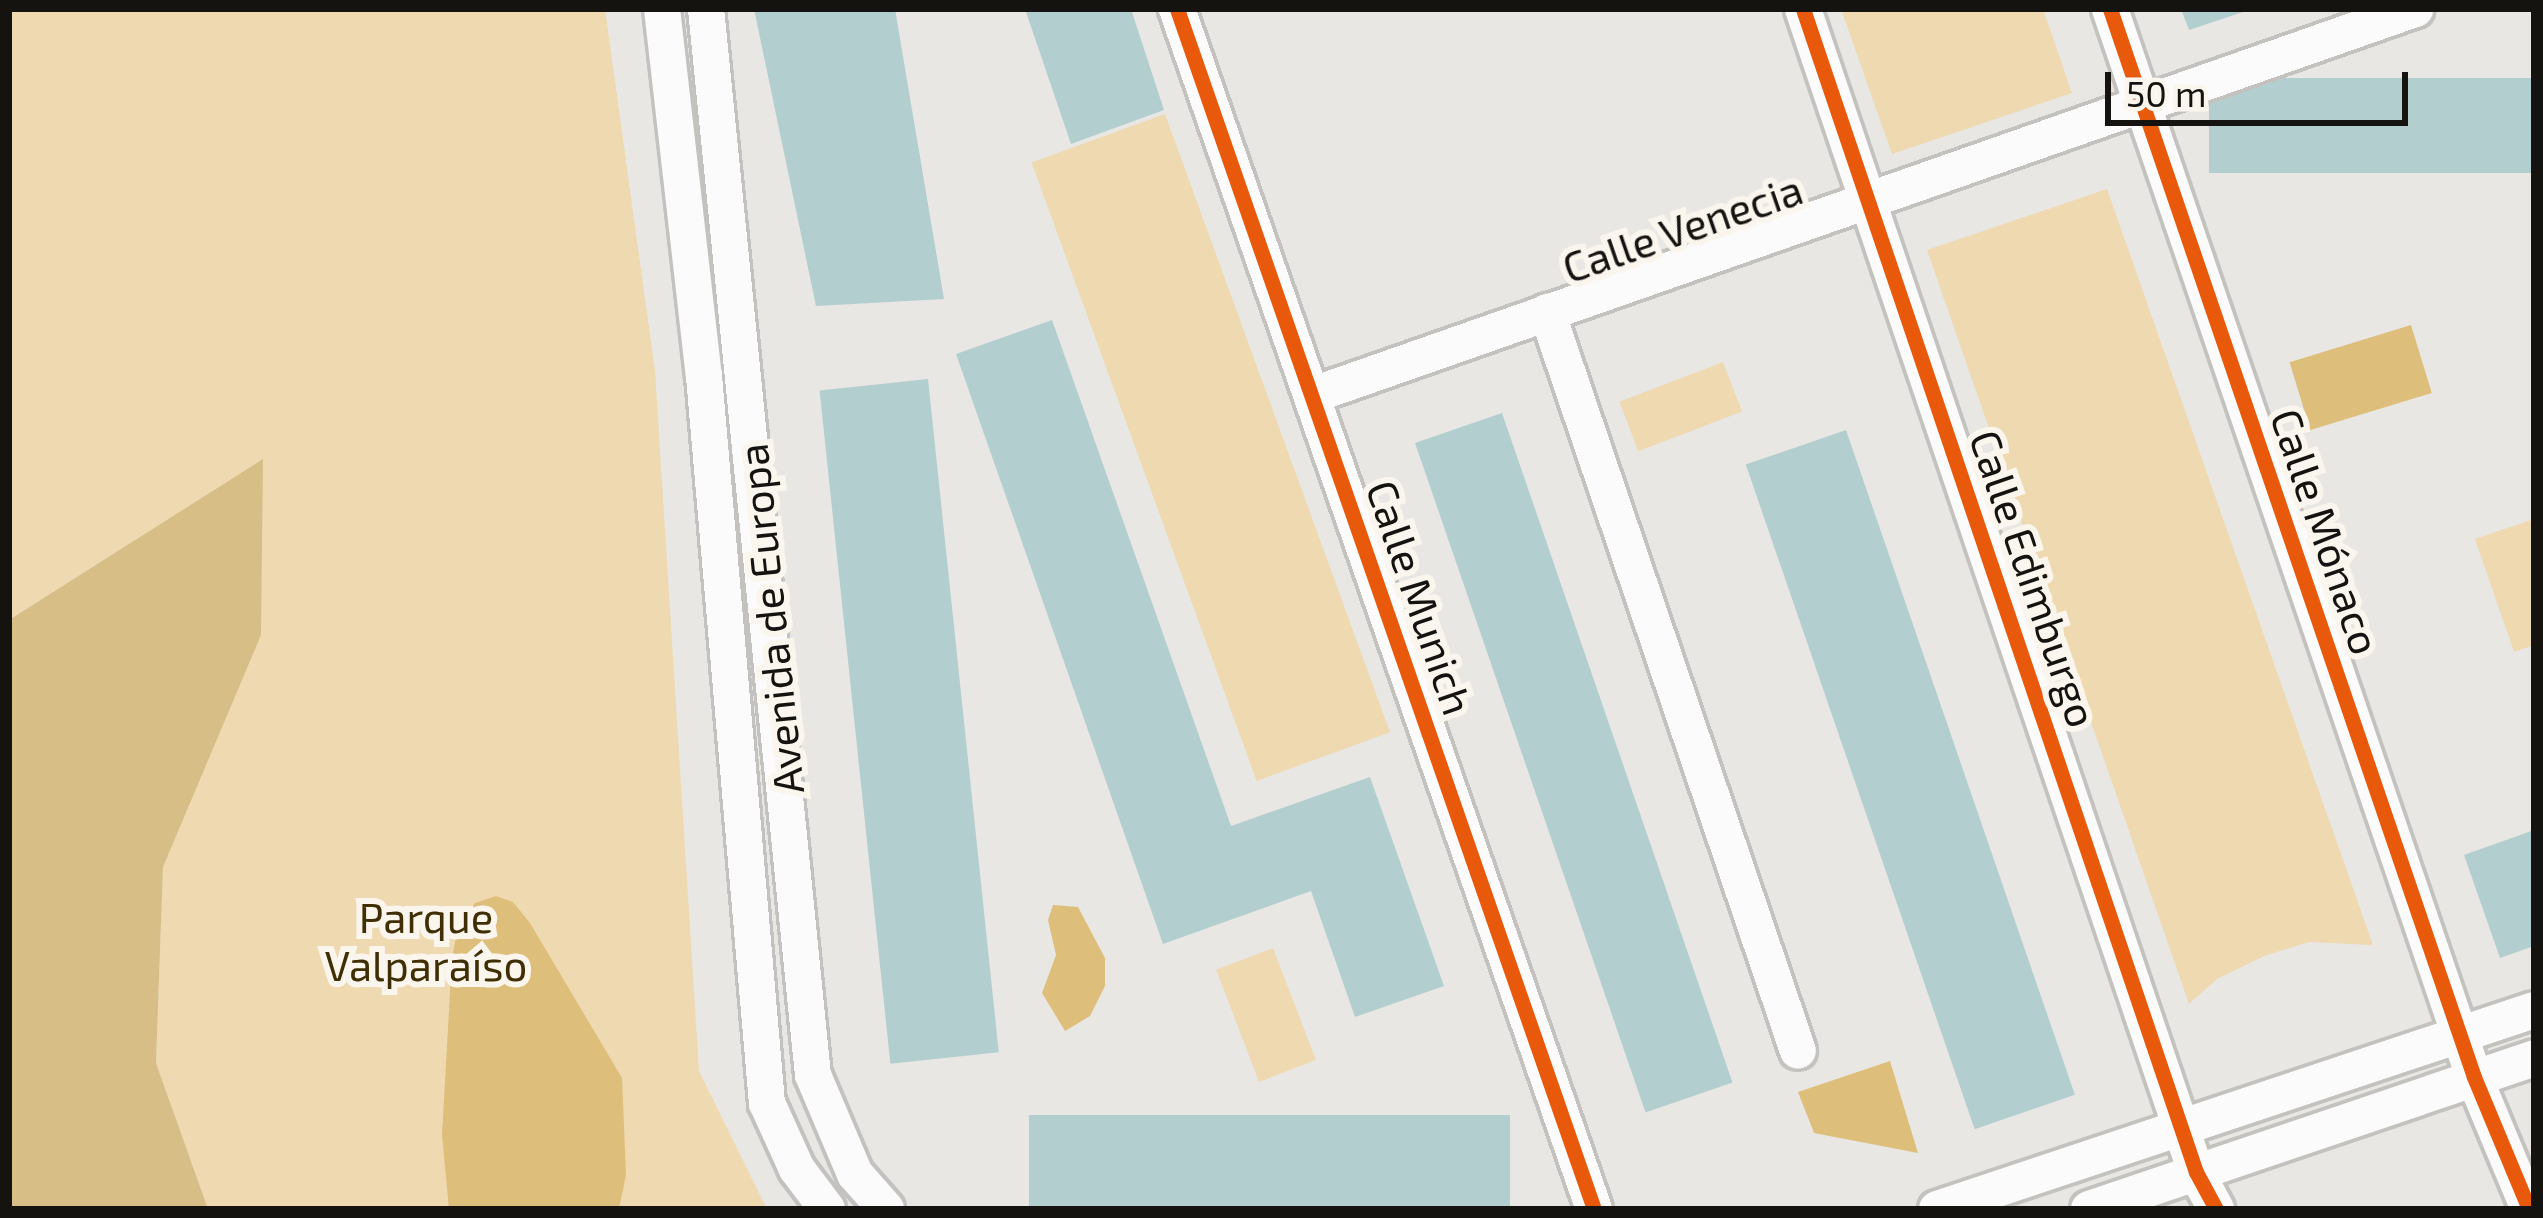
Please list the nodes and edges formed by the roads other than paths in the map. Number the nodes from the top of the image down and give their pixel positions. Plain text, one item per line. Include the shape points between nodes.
1 (662, 9) edge
2 (706, 9) edge
3 (1177, 9) edge
4 (1803, 9) edge
5 (2110, 9) edge
6 (2415, 9) edge
7 (2144, 104) junction
8 (1870, 200) junction
9 (1547, 312) junction
10 (1313, 394) junction
11 (2534, 1010) edge
12 (2460, 1034) junction
13 (1798, 1051) dead end
14 (2534, 1058) edge
15 (2474, 1077) junction
16 (2180, 1123) junction
17 (2196, 1172) junction
18 (827, 1209) edge
19 (886, 1209) edge
20 (1594, 1209) edge
21 (1937, 1209) edge
22 (2089, 1209) edge
23 (2216, 1209) edge
24 (2529, 1209) edge

1 - 18 street, Avenida de Europa via 704,376 766,1103 796,1168
2 - 19 street, Avenida de Europa via 814,1075 855,1174
3 - 10 street, Calle Munich
4 - 8 street, Calle Edimburgo
5 - 7 street, Calle Mónaco
6 - 7 street, Calle Venecia
7 - 8 street, Calle Venecia
7 - 12 street, Calle Mónaco
8 - 9 street, Calle Venecia
8 - 16 street, Calle Edimburgo
9 - 10 street, Calle Venecia
9 - 13 street
10 - 20 street, Calle Munich
11 - 12 street
12 - 15 street, Calle Mónaco
12 - 16 street
14 - 15 street
15 - 17 street
15 - 24 street, Calle Mónaco
16 - 17 street, Calle Edimburgo
16 - 21 street
17 - 22 street
17 - 23 street, Calle Edimburgo

